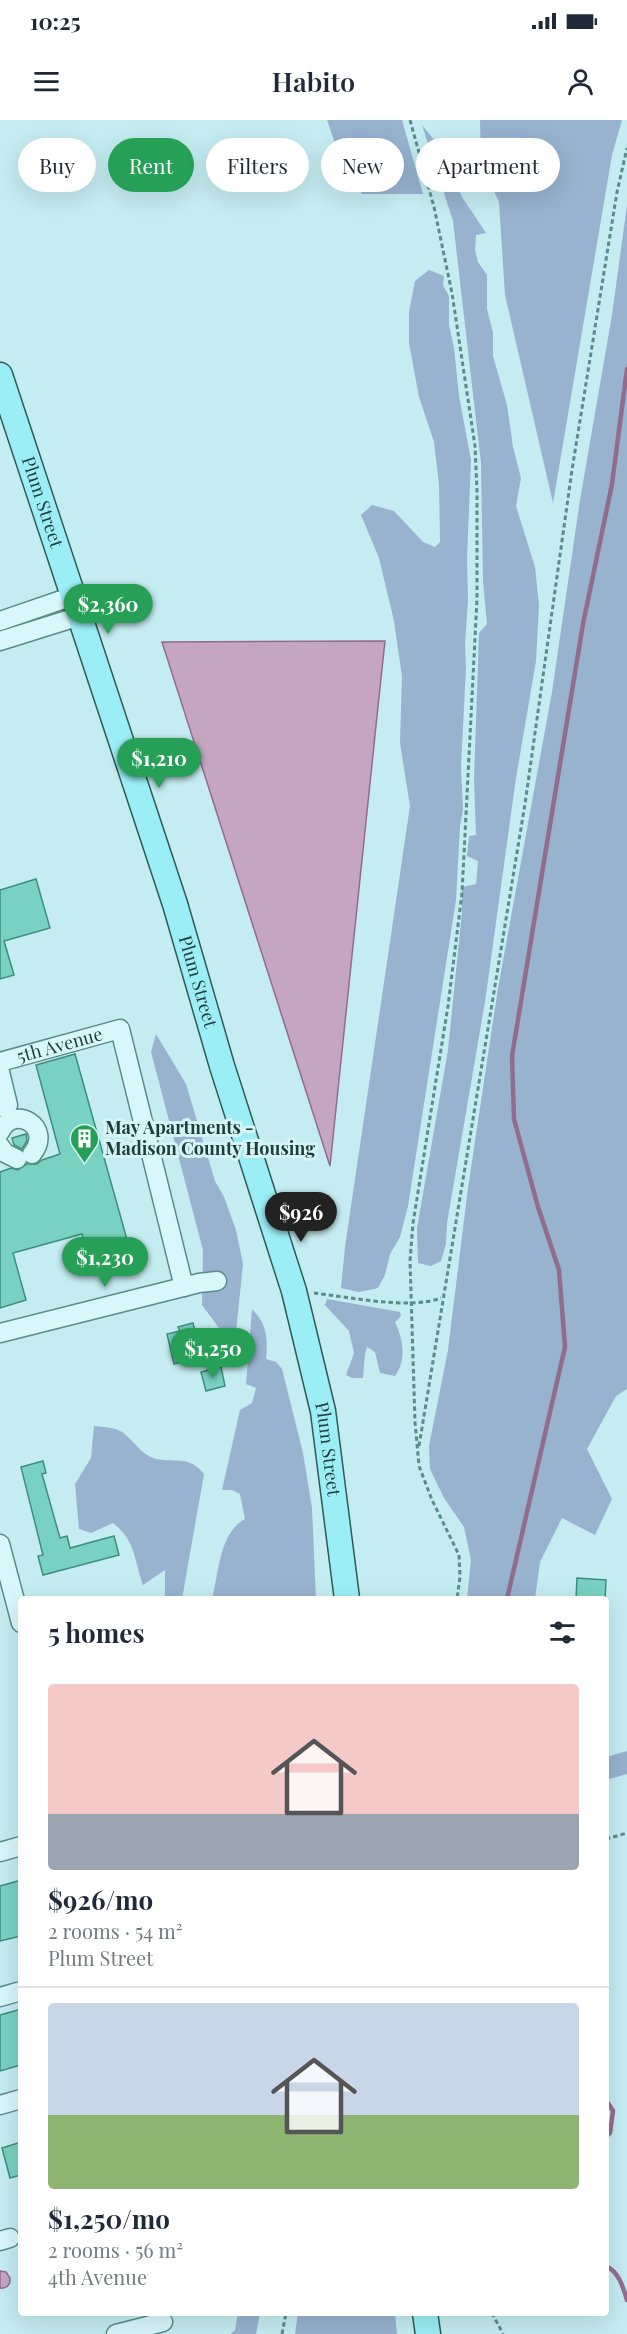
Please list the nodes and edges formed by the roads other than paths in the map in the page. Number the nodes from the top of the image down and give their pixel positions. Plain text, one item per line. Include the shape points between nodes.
1 (0, 375) edge
2 (76, 606) junction
3 (0, 621) edge
4 (0, 641) edge
5 (0, 1062) edge
6 (0, 1072) edge
7 (5, 1116) edge
8 (0, 1146) edge
9 (217, 1281) dead end
10 (184, 1287) junction
11 (0, 1333) edge
12 (0, 1544) edge
13 (6, 1588) edge
14 (347, 1596) edge
15 (18, 1616) edge
16 (18, 1847) edge
17 (0, 1852) edge
18 (18, 1992) edge
19 (0, 1997) edge
20 (18, 2100) edge
21 (0, 2105) edge
22 (425, 2316) edge
23 (163, 2322) dead end
24 (116, 2334) edge
25 (428, 2334) edge

1 - 2 main road, Plum Street
2 - 3 street
2 - 4 street
2 - 14 main road, Plum Street via 175,904 294,1291 323,1412
5 - 10 street, 5th Avenue via 120,1029
6 - 7 street
7 - 8 street via 26,1120 36,1129 39,1142 25,1157 5,1154
9 - 10 street
10 - 11 street
12 - 13 street
13 - 15 street
16 - 17 street
18 - 19 street
20 - 21 street
22 - 25 main road
23 - 24 street

